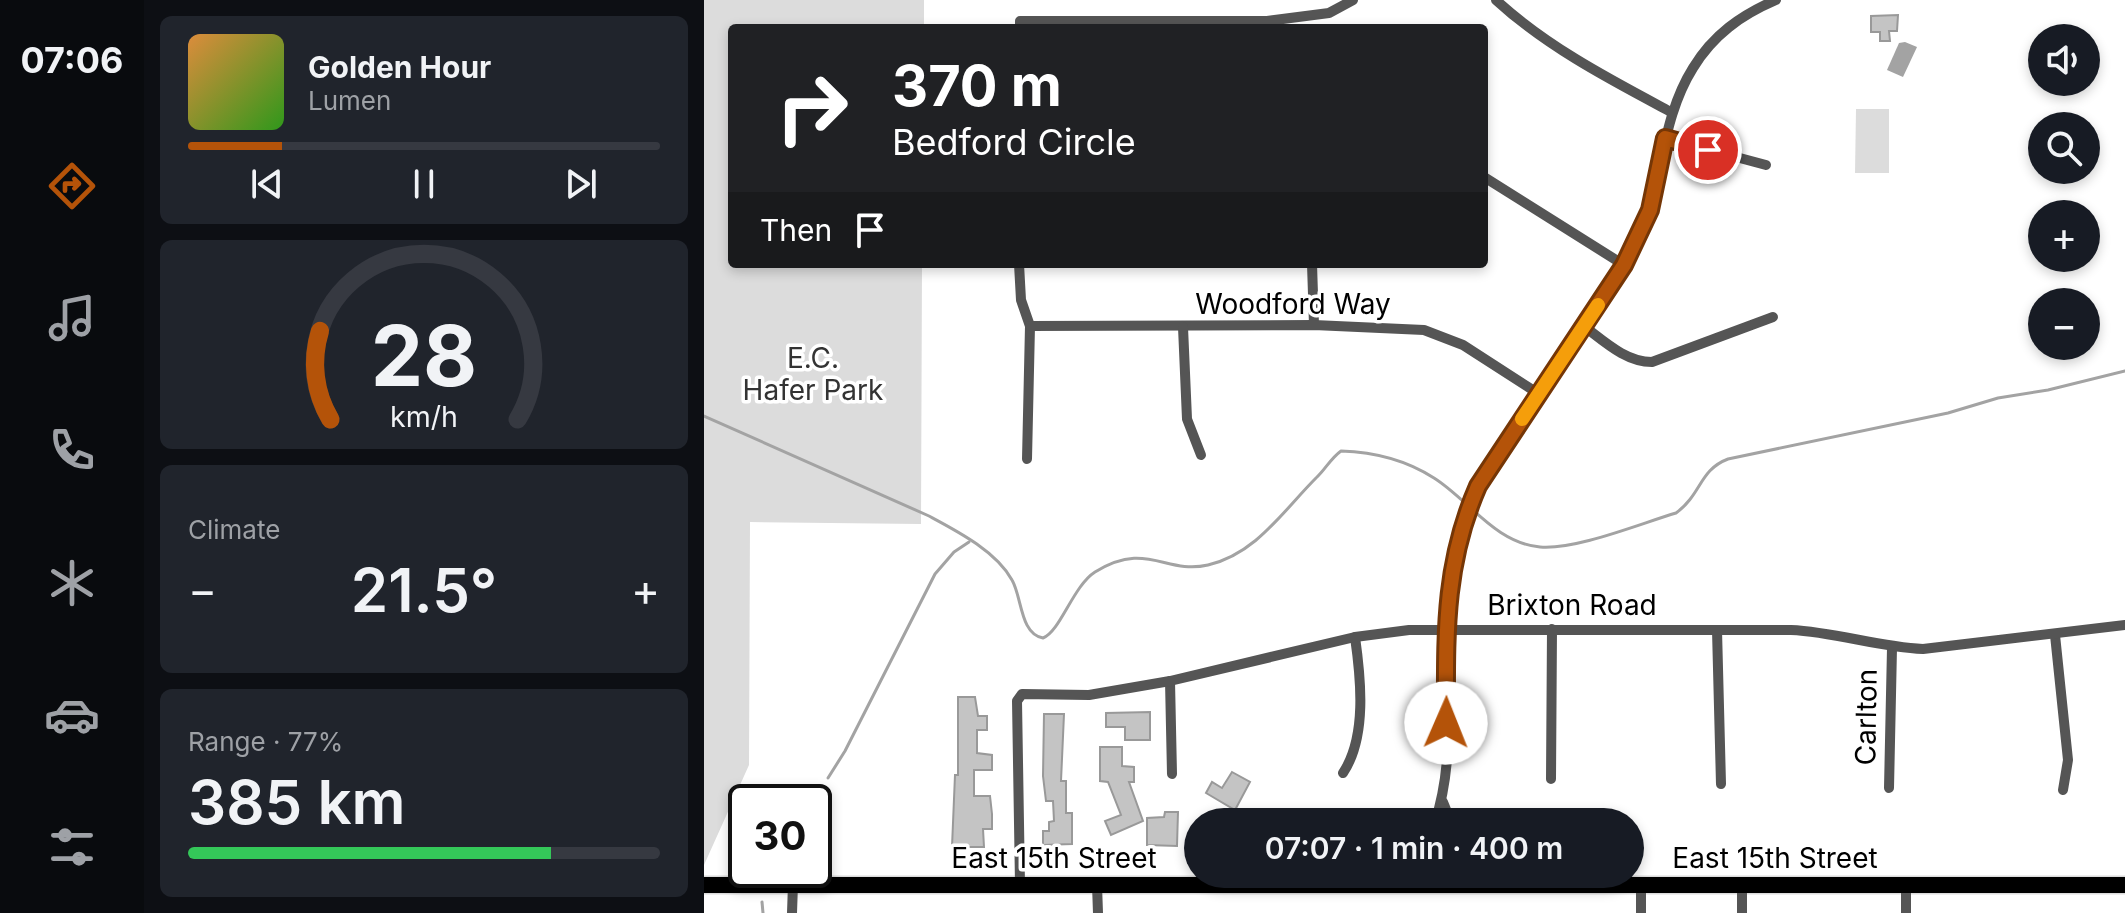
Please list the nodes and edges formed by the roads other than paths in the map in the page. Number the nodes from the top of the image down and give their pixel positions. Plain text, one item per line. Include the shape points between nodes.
1 (1353, 0) edge
2 (1496, 0) edge
3 (1776, 0) edge
4 (1082, 24) edge
5 (1671, 112) junction
6 (1665, 138) junction
7 (1766, 165) dead end
8 (1488, 180) edge
9 (1624, 265) junction
10 (1019, 268) edge
11 (1312, 268) edge
12 (1773, 317) dead end
13 (1314, 325) junction
14 (1030, 326) junction
15 (1183, 327) junction
16 (1585, 327) junction
17 (1539, 394) junction
18 (1201, 455) dead end
19 (1027, 459) dead end
20 (2125, 625) edge
21 (1445, 629) junction
22 (1552, 629) junction
23 (1717, 630) junction
24 (2055, 635) junction
25 (1355, 637) junction
26 (1892, 648) junction
27 (1170, 681) junction
28 (1343, 773) dead end
29 (1172, 774) dead end
30 (1551, 779) dead end
31 (1721, 784) dead end
32 (1889, 788) dead end
33 (2063, 790) dead end
34 (1443, 802) junction
35 (1441, 808) edge
36 (1445, 808) edge
37 (1184, 883) edge
38 (1644, 883) edge
39 (832, 884) edge
40 (1020, 884) junction
41 (1742, 884) junction
42 (704, 885) edge
43 (728, 885) edge
44 (1097, 885) junction
45 (1906, 885) junction
46 (2125, 885) edge
47 (793, 888) edge
48 (1641, 888) edge
49 (792, 913) edge
50 (1098, 913) edge
51 (1641, 913) edge
52 (1742, 913) edge
53 (1906, 913) edge

1 - 4 street via 1329,13 1267,21
2 - 5 street via 1559,47
3 - 5 street via 1722,32 1692,69
5 - 6 street
6 - 7 street
6 - 9 street via 1650,210
8 - 9 street
9 - 16 street
10 - 14 street via 1021,300
11 - 13 street
12 - 16 street via 1652,362 1620,353
13 - 15 street, Woodford Way
13 - 17 street, Woodford Way via 1424,330 1463,345
14 - 15 street, Woodford Way
14 - 19 street
15 - 18 street via 1187,419
16 - 17 street
17 - 21 street via 1478,486 1463,521
20 - 24 street, Brixton Road
21 - 22 street, Brixton Road
21 - 25 street, Brixton Road
21 - 34 street
22 - 23 street, Brixton Road
22 - 30 street
23 - 26 street, Brixton Road via 1820,632
23 - 31 street
24 - 26 street, Brixton Road
24 - 33 street via 2068,760
25 - 27 street, Brixton Road
25 - 28 street via 1357,737
26 - 32 street, Carlton
27 - 29 street
27 - 40 street, Brixton Road via 1089,695 1022,694 1017,701
34 - 35 street
34 - 36 street
37 - 44 main road, East 15th Street
38 - 41 main road, East 15th Street
39 - 40 main road, East 15th Street
40 - 44 main road, East 15th Street
41 - 45 main road, East 15th Street
41 - 52 street
42 - 43 main road, East 15th Street
44 - 50 street
45 - 46 main road, East 15th Street
45 - 53 street
47 - 49 street
48 - 51 street

